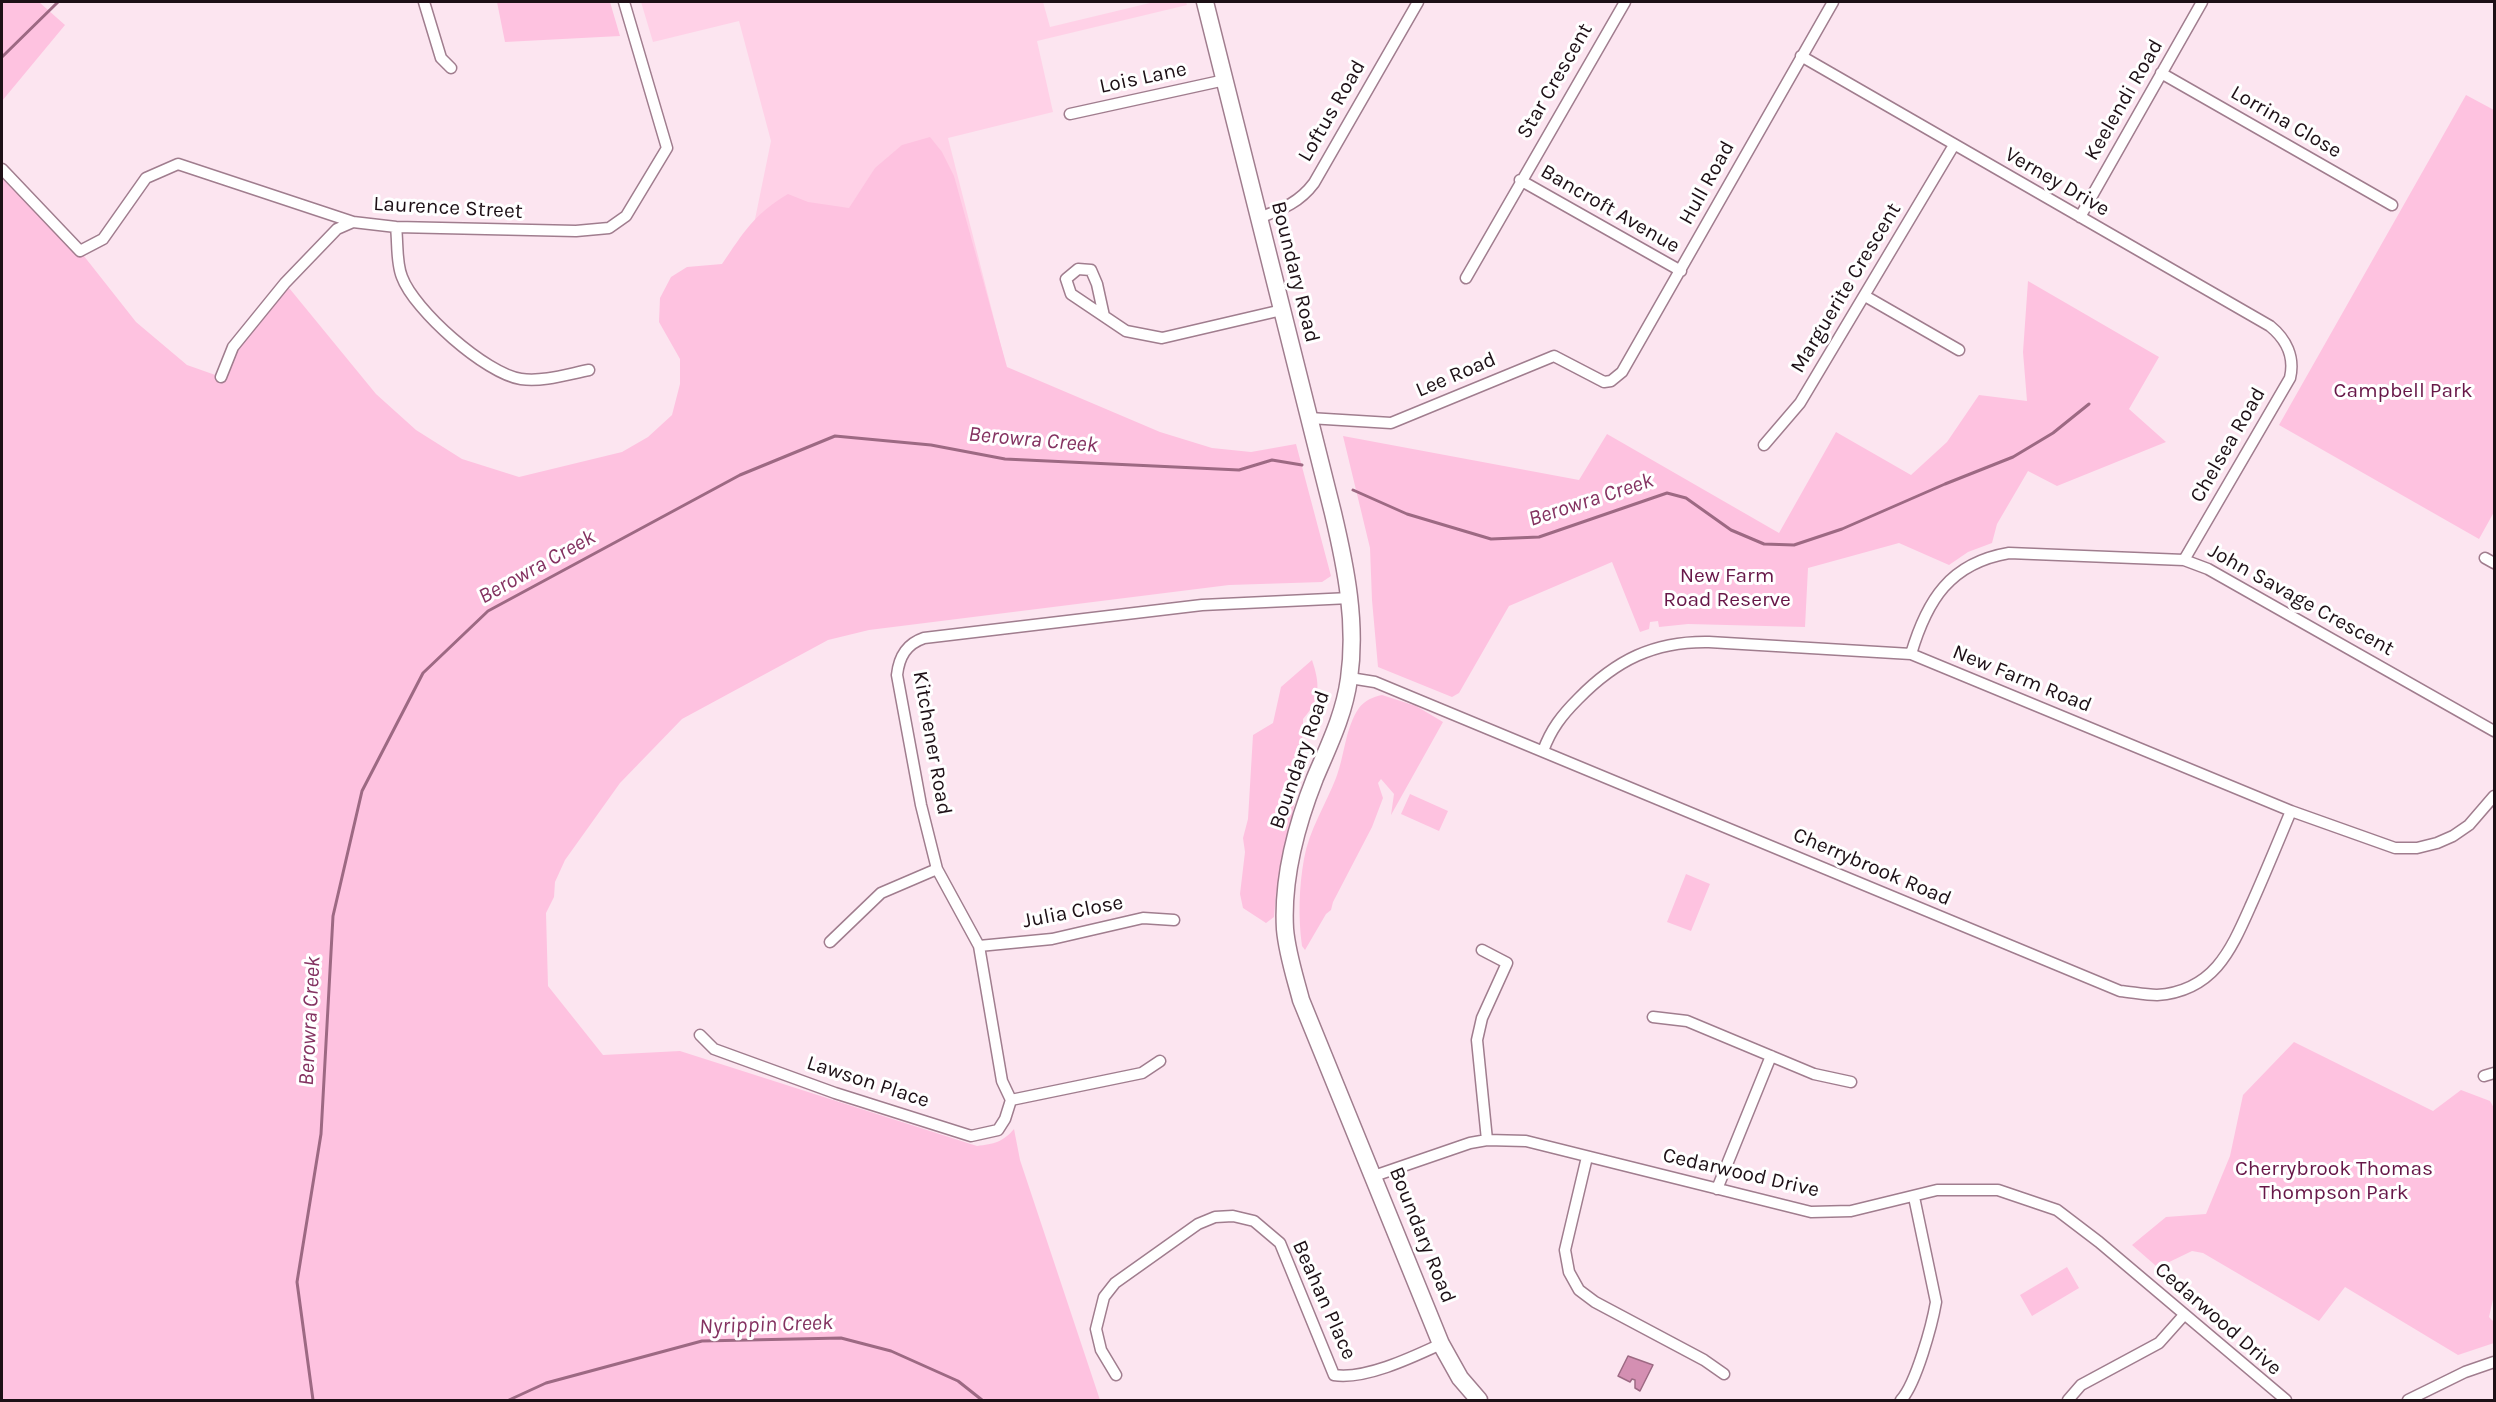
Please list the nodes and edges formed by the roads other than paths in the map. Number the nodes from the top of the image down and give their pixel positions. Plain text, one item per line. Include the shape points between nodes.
1 (424, 2) edge
2 (624, 2) edge
3 (1205, 2) edge
4 (1418, 2) edge
5 (1624, 2) edge
6 (1833, 2) edge
7 (2202, 2) edge
8 (1801, 56) junction
9 (451, 68) dead end
10 (2161, 73) junction
11 (1225, 80) junction
12 (1070, 114) dead end
13 (1953, 145) junction
14 (2, 169) edge
15 (1520, 180) junction
16 (2392, 205) dead end
17 (2079, 217) junction
18 (1259, 218) junction
19 (353, 222) junction
20 (396, 227) junction
21 (1681, 271) junction
22 (1466, 278) dead end
23 (1865, 296) junction
24 (1282, 310) junction
25 (1104, 316) junction
26 (2288, 347) joint
27 (1959, 350) dead end
28 (590, 370) dead end
29 (221, 377) dead end
30 (1611, 381) joint
31 (1309, 418) junction
32 (1764, 445) dead end
33 (2184, 560) junction
34 (1350, 598) junction
35 (1911, 654) junction
36 (1350, 678) junction
37 (2494, 731) edge
38 (1543, 751) junction
39 (2494, 796) edge
40 (2291, 811) junction
41 (937, 869) junction
42 (1173, 920) dead end
43 (830, 942) dead end
44 (979, 946) junction
45 (1482, 950) dead end
46 (1653, 1017) dead end
47 (700, 1035) dead end
48 (1771, 1056) junction
49 (1161, 1061) dead end
50 (1851, 1082) dead end
51 (1011, 1100) junction
52 (1487, 1140) junction
53 (1587, 1157) junction
54 (1374, 1176) junction
55 (1717, 1189) junction
56 (1914, 1197) junction
57 (2184, 1316) junction
58 (1441, 1344) junction
59 (2494, 1362) edge
60 (1724, 1374) dead end
61 (1116, 1375) dead end
62 (1479, 1401) edge
63 (1901, 1401) edge
64 (2068, 1401) edge
65 (2286, 1401) edge
66 (2408, 1401) edge

1 - 9 street via 441,58
2 - 20 street, Laurence Street via 667,148 626,216 609,228 576,231
3 - 11 main road, Boundary Road
4 - 18 street, Loftus Road via 1309,189 1289,207
5 - 15 street, Star Crescent
6 - 8 street, Hull Road
7 - 10 street, Keelendi Road
8 - 13 street, Verney Drive
8 - 21 street, Hull Road
10 - 16 street, Lorrina Close
10 - 17 street, Keelendi Road
11 - 12 street, Lois Lane
11 - 18 main road, Boundary Road
13 - 17 street, Verney Drive
13 - 23 street, Marguerite Crescent
14 - 19 street, Laurence Street via 80,251 103,239 146,178 178,164
15 - 21 street, Bancroft Avenue
15 - 22 street, Star Crescent
17 - 26 street, Verney Drive via 2270,326
18 - 24 main road, Boundary Road
19 - 20 street, Laurence Street
19 - 29 street via 336,229 285,283 233,347
20 - 28 street via 401,275 416,304 494,368 521,379
21 - 30 street, Hull Road via 1622,372
23 - 27 street
23 - 32 street, Marguerite Crescent via 1800,403
24 - 25 street via 1162,338 1126,331
24 - 31 main road, Boundary Road
25 - 25 street via 1071,294 1066,279 1078,269 1091,270
26 - 33 street, Chelsea Road via 2292,360 2290,378
30 - 31 street, Lee Road via 1600,380 1554,356 1391,423
31 - 34 main road, Boundary Road
33 - 35 street, John Savage Crescent via 2009,553 1987,557 1946,583 1920,625
33 - 37 street, John Savage Crescent via 2208,569
34 - 36 main road, Boundary Road
34 - 41 street, Kitchener Road via 1202,605 915,641 903,653 897,675
35 - 38 street, New Farm Road via 1709,642 1658,648 1626,661 1599,679 1553,727
35 - 40 street, New Farm Road
36 - 38 street, Cherrybrook Road via 1375,682
36 - 54 main road, Boundary Road via 1335,734 1315,779 1290,860 1284,895 1286,931 1300,1000
38 - 40 street, Cherrybrook Road via 2120,991 2155,995 2192,986 2213,973 2226,957
39 - 40 street, New Farm Road via 2469,825 2453,836 2417,848 2395,848
41 - 43 street via 880,893
41 - 44 street, Kitchener Road
42 - 44 street, Julia Close via 1143,918 1052,939
44 - 51 street, Kitchener Road via 1002,1081
45 - 52 street via 1508,963 1482,1018 1477,1040
46 - 48 street via 1687,1021
47 - 51 street, Lawson Place via 714,1049 971,1136 998,1130
48 - 50 street via 1814,1074
48 - 55 street
49 - 51 street via 1142,1073
52 - 53 street, Cedarwood Drive via 1526,1141
52 - 54 street, Cedarwood Drive via 1452,1147
53 - 55 street, Cedarwood Drive
53 - 60 street via 1565,1250 1569,1272 1579,1290
54 - 58 main road, Boundary Road
55 - 56 street, Cedarwood Drive via 1811,1212 1851,1211
56 - 57 street, Cedarwood Drive via 1937,1190 1998,1190 2057,1210
56 - 63 street via 1936,1302 1917,1365
57 - 64 street via 2159,1343 2081,1385
57 - 65 street, Cedarwood Drive
58 - 61 street, Beahan Place via 1402,1362 1346,1377 1334,1375 1280,1243 1254,1221 1215,1217 1198,1224 1110,1288 1096,1329 1101,1350
58 - 62 main road, Boundary Road via 1460,1378
59 - 66 street

